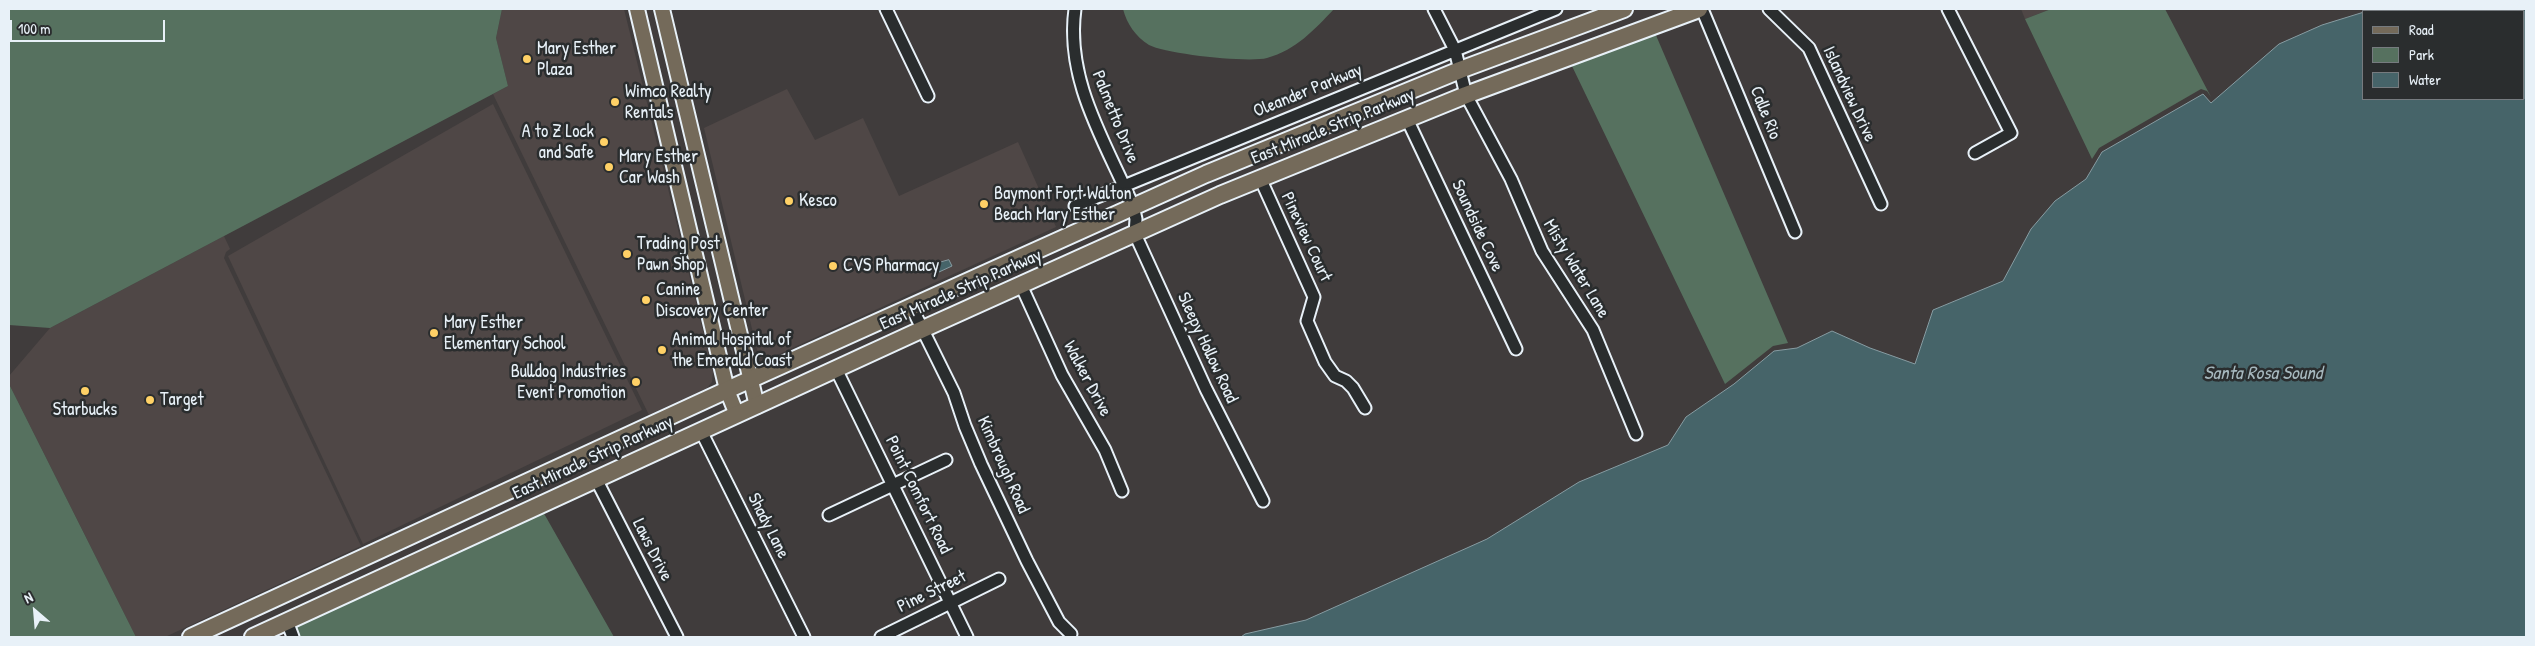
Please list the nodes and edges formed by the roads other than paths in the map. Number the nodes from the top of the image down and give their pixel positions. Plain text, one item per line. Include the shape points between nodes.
1 (637, 9) edge
2 (662, 9) edge
3 (886, 9) edge
4 (1075, 9) edge
5 (1434, 9) edge
6 (1556, 9) edge
7 (1624, 9) edge
8 (1701, 9) edge
9 (1769, 9) edge
10 (1948, 9) edge
11 (1455, 50) junction
12 (1460, 70) junction
13 (1466, 95) junction
14 (928, 96) dead end
15 (1407, 119) junction
16 (1975, 153) dead end
17 (1260, 178) junction
18 (1124, 185) junction
19 (1881, 204) dead end
20 (1075, 206) dead end
21 (1133, 206) junction
22 (1794, 232) dead end
23 (1135, 234) junction
24 (1021, 285) junction
25 (911, 306) junction
26 (922, 329) junction
27 (1516, 349) dead end
28 (836, 369) junction
29 (751, 380) junction
30 (727, 390) junction
31 (757, 406) junction
32 (1365, 408) dead end
33 (737, 415) junction
34 (700, 431) junction
35 (1636, 434) dead end
36 (946, 460) dead end
37 (596, 479) junction
38 (893, 485) junction
39 (1122, 490) dead end
40 (1263, 501) dead end
41 (829, 515) dead end
42 (999, 579) dead end
43 (951, 603) junction
44 (287, 622) junction
45 (1071, 634) dead end
46 (191, 637) edge
47 (253, 637) edge
48 (293, 637) edge
49 (677, 637) edge
50 (804, 637) edge
51 (881, 637) edge
52 (967, 637) edge

1 - 30 main road
2 - 29 main road
3 - 14 street
4 - 18 street, Palmetto Drive via 1074,49 1082,88
5 - 11 street, Misty Water Lane
6 - 11 street, Oleander Parkway
7 - 12 highway, East Miracle Strip Parkway
8 - 13 highway, East Miracle Strip Parkway
8 - 22 street, Calle Rio
9 - 19 street, Islandview Drive via 1809,48
10 - 16 street via 2011,134
11 - 12 street, Misty Water Lane
11 - 18 street, Oleander Parkway
12 - 13 street, Misty Water Lane
12 - 21 highway, East Miracle Strip Parkway via 1314,128
13 - 15 highway, East Miracle Strip Parkway
13 - 35 street, Misty Water Lane via 1511,179 1542,251 1593,330
15 - 17 highway, East Miracle Strip Parkway
15 - 27 street, Soundside Cove
17 - 23 highway, East Miracle Strip Parkway
17 - 32 street, Pineview Court via 1314,297 1307,320 1312,333 1330,371 1346,381
18 - 20 street, Oleander Parkway
18 - 21 street, Palmetto Drive
21 - 23 street, Sleepy Hollow Road
21 - 25 highway, East Miracle Strip Parkway
23 - 24 highway, East Miracle Strip Parkway
23 - 40 street, Sleepy Hollow Road via 1206,390
24 - 26 highway, East Miracle Strip Parkway
24 - 39 street, Walker Drive via 1062,375 1105,450
25 - 26 street, Kimbrough Road
25 - 29 highway, East Miracle Strip Parkway
26 - 28 highway, East Miracle Strip Parkway
26 - 45 street, Kimbrough Road via 954,393 981,464 1027,561 1059,622
28 - 31 highway, East Miracle Strip Parkway
28 - 38 street, Point Comfort Road
29 - 30 highway, East Miracle Strip Parkway
29 - 31 main road
30 - 33 main road
30 - 46 highway, East Miracle Strip Parkway
31 - 33 highway, East Miracle Strip Parkway
33 - 34 highway, East Miracle Strip Parkway
34 - 37 highway, East Miracle Strip Parkway
34 - 50 street, Shady Lane
36 - 38 street
37 - 44 highway, East Miracle Strip Parkway
37 - 49 street, Laws Drive
38 - 41 street
38 - 43 street, Point Comfort Road
42 - 43 street, Pine Street
43 - 51 street, Pine Street
43 - 52 street, Point Comfort Road
44 - 47 highway, East Miracle Strip Parkway
44 - 48 street

